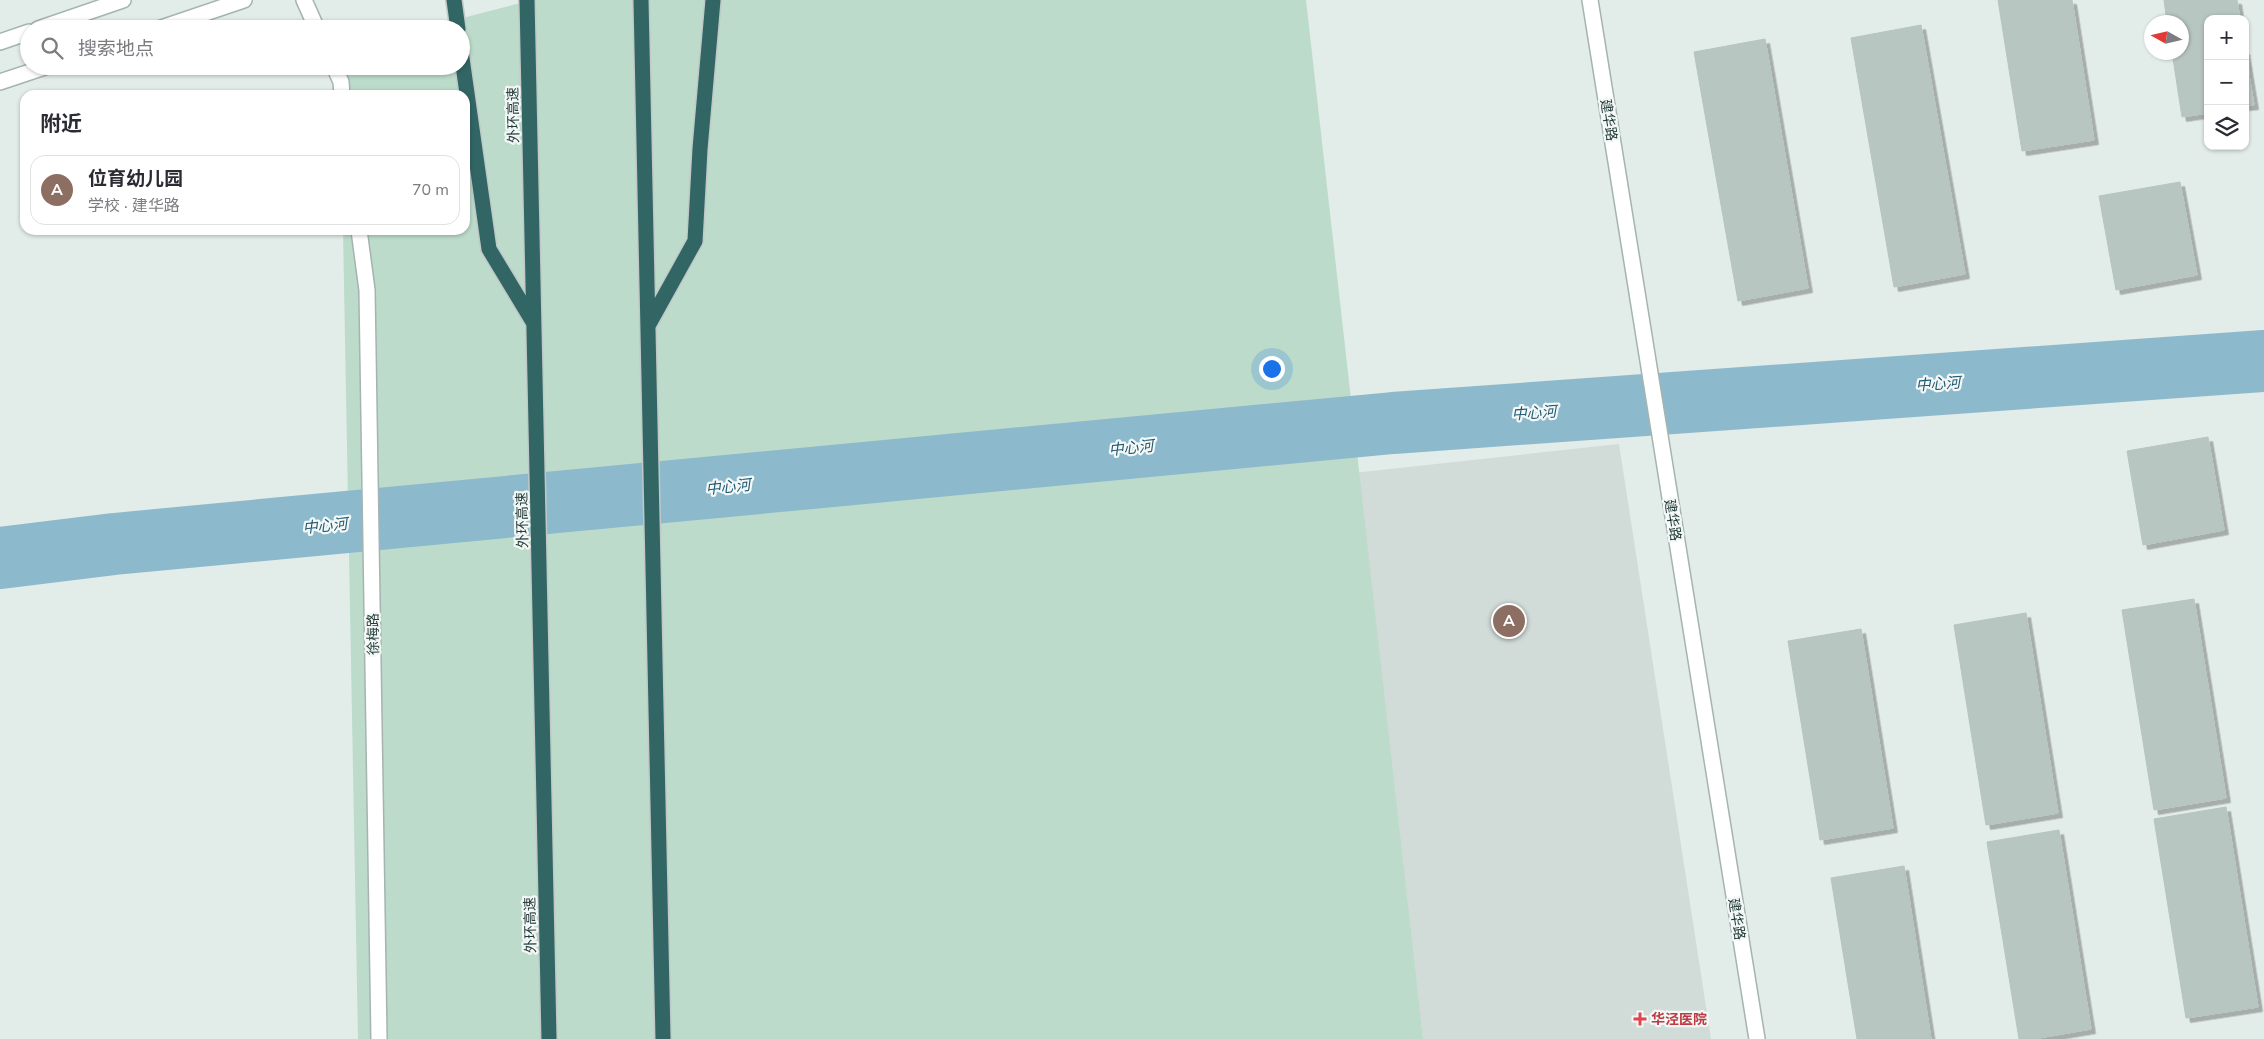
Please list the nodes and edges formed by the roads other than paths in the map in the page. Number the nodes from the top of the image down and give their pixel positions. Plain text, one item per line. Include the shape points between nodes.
1 (123, 0) edge
2 (244, 0) edge
3 (304, 0) edge
4 (454, 0) edge
5 (527, 0) edge
6 (642, 0) edge
7 (713, 0) edge
8 (1590, 0) edge
9 (64, 20) edge
10 (185, 20) edge
11 (313, 20) edge
12 (457, 20) edge
13 (20, 35) edge
14 (0, 42) edge
15 (21, 75) edge
16 (338, 75) edge
17 (464, 75) edge
18 (0, 82) edge
19 (342, 90) edge
20 (466, 90) edge
21 (470, 115) edge
22 (360, 235) edge
23 (534, 324) junction
24 (648, 326) junction
25 (379, 1039) edge
26 (549, 1039) edge
27 (663, 1039) edge
28 (1757, 1039) edge

1 - 9 street
2 - 10 street
3 - 11 street
4 - 12 highway
5 - 23 highway, 外环高速
6 - 24 highway
7 - 24 highway via 694,241
8 - 28 street, 建华路
13 - 14 street
15 - 18 street
16 - 19 street
17 - 20 highway
21 - 23 highway via 489,249
22 - 25 street, 徐梅路 via 367,290
23 - 26 highway, 外环高速
24 - 27 highway

